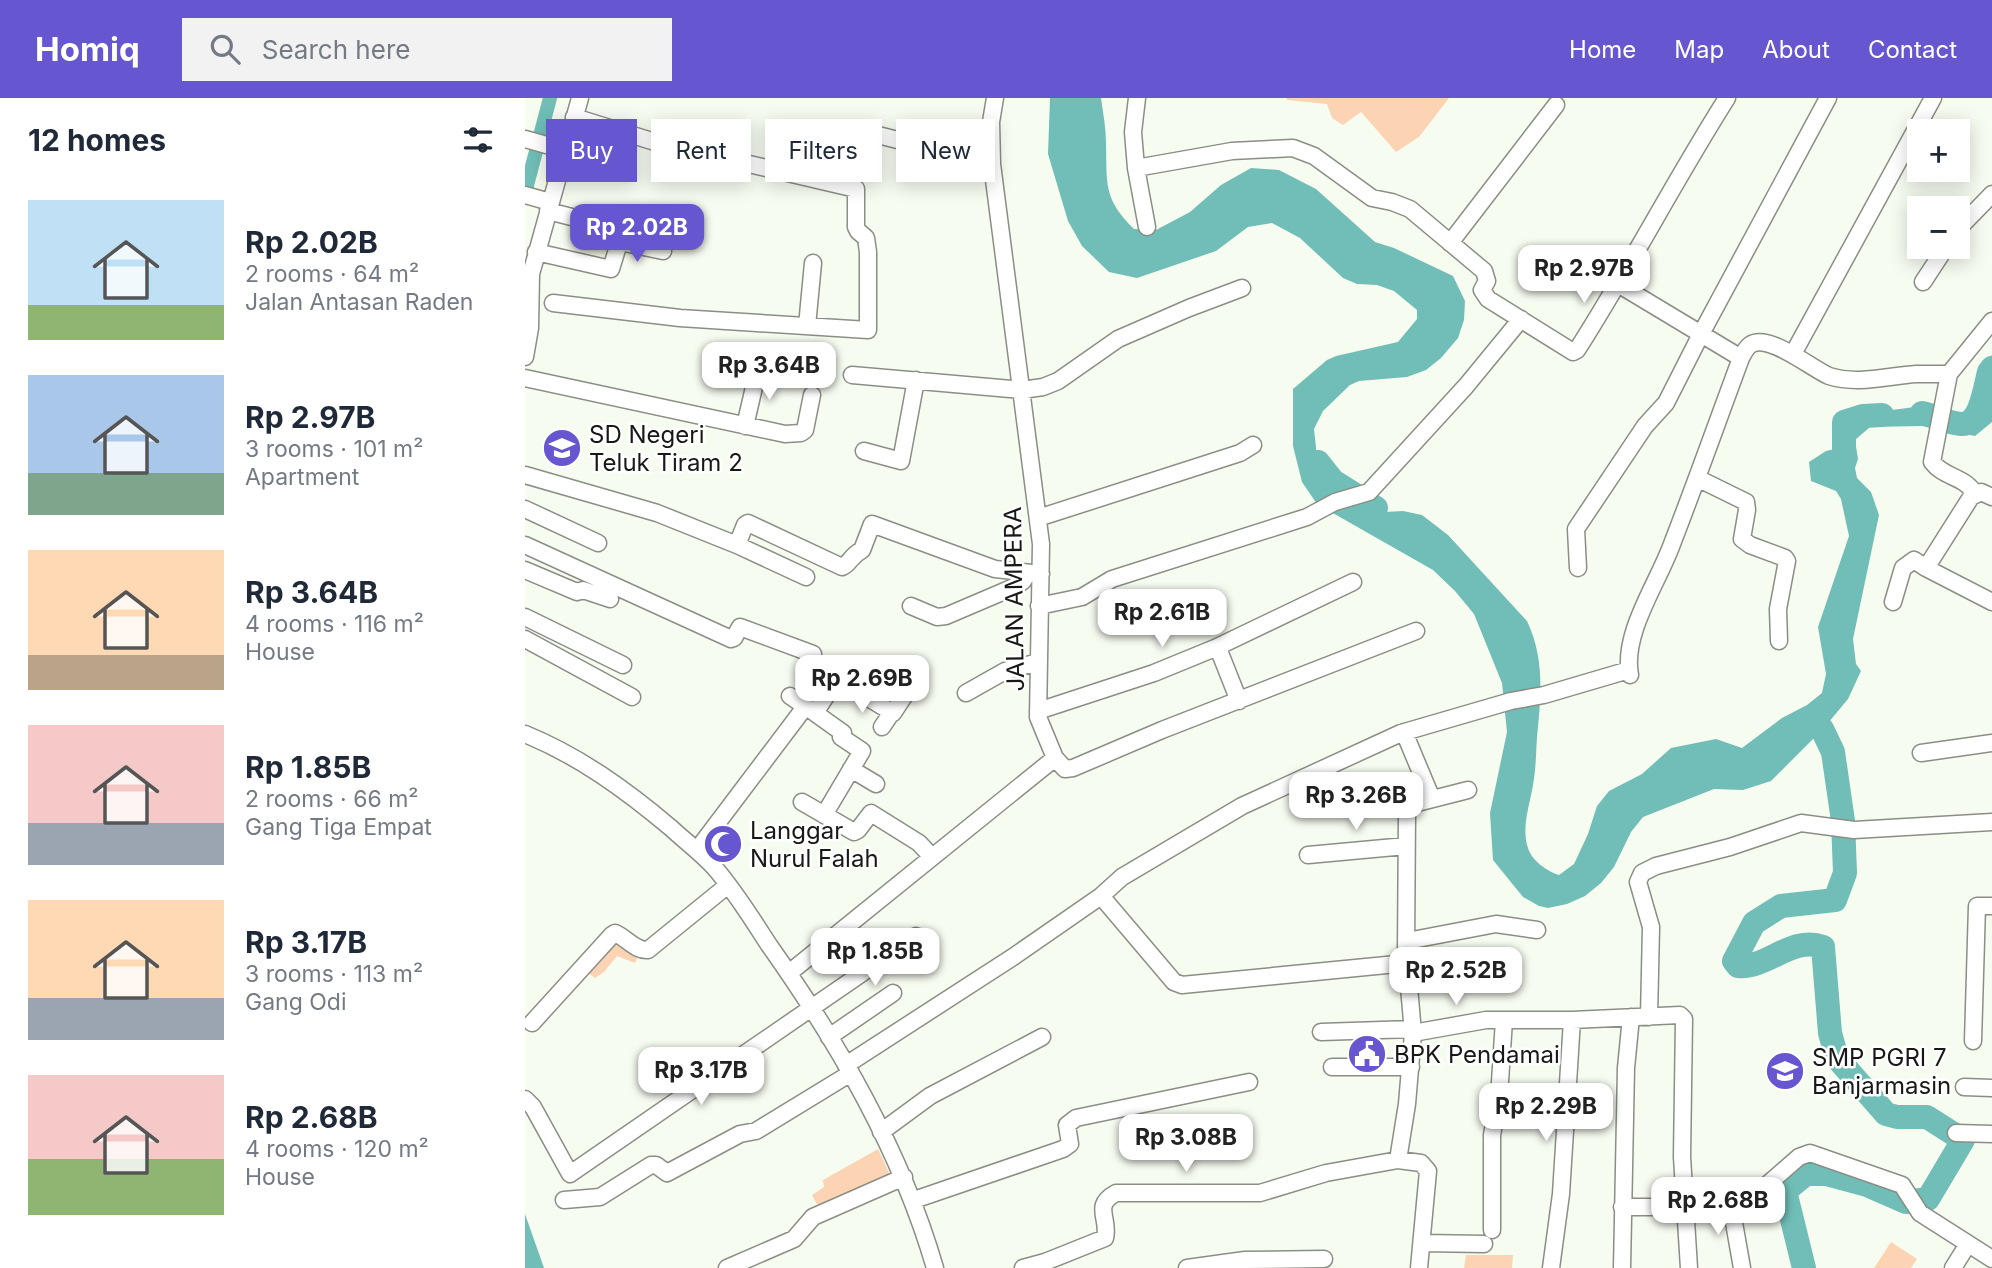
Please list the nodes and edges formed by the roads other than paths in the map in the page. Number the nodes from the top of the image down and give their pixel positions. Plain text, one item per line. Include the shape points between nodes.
1 (580, 98) edge
2 (995, 98) edge
3 (1137, 98) edge
4 (1727, 98) edge
5 (1828, 98) edge
6 (1933, 98) edge
7 (1556, 105) dead end
8 (574, 117) joint
9 (992, 119) edge
10 (525, 139) edge
11 (546, 145) edge
12 (1136, 168) junction
13 (554, 182) edge
14 (994, 182) edge
15 (1992, 194) edge
16 (525, 195) edge
17 (548, 205) junction
18 (1970, 217) edge
19 (1147, 227) dead end
20 (619, 242) junction
21 (1450, 243) junction
22 (663, 251) dead end
23 (536, 253) junction
24 (1938, 259) edge
25 (813, 263) dead end
26 (528, 273) edge
27 (1923, 282) dead end
28 (1618, 284) junction
29 (1243, 288) dead end
30 (553, 303) dead end
31 (1521, 319) junction
32 (1992, 321) edge
33 (807, 326) junction
34 (1700, 334) junction
35 (1793, 354) junction
36 (525, 356) edge
37 (1741, 358) junction
38 (758, 370) dead end
39 (1949, 374) junction
40 (852, 375) dead end
41 (525, 378) edge
42 (916, 380) junction
43 (1022, 390) junction
44 (812, 395) dead end
45 (745, 426) junction
46 (1253, 445) dead end
47 (864, 451) dead end
48 (525, 475) edge
49 (1697, 478) junction
50 (1975, 494) junction
51 (1992, 497) edge
52 (525, 509) edge
53 (1038, 518) junction
54 (599, 543) dead end
55 (525, 545) edge
56 (737, 545) junction
57 (1578, 568) dead end
58 (1926, 568) junction
59 (525, 570) edge
60 (1035, 573) junction
61 (806, 577) dead end
62 (1353, 582) dead end
63 (610, 599) dead end
64 (1992, 602) edge
65 (1893, 603) dead end
66 (911, 606) dead end
67 (1039, 606) junction
68 (525, 617) edge
69 (1416, 631) dead end
70 (525, 639) edge
71 (1779, 641) dead end
72 (1215, 648) junction
73 (813, 654) dead end
74 (1038, 662) junction
75 (623, 664) dead end
76 (909, 687) dead end
77 (966, 693) dead end
78 (790, 696) dead end
79 (632, 697) dead end
80 (1239, 701) junction
81 (810, 710) junction
82 (1038, 711) junction
83 (892, 712) junction
84 (882, 727) dead end
85 (1404, 732) junction
86 (525, 734) edge
87 (1992, 743) edge
88 (1921, 753) dead end
89 (1055, 758) junction
90 (851, 769) junction
91 (1468, 790) dead end
92 (875, 799) junction
93 (1432, 799) junction
94 (802, 802) dead end
95 (824, 815) junction
96 (1992, 822) edge
97 (1406, 846) junction
98 (697, 850) junction
99 (1308, 855) dead end
100 (932, 857) junction
101 (728, 885) junction
102 (1101, 896) junction
103 (1992, 906) edge
104 (1537, 930) dead end
105 (916, 936) dead end
106 (1407, 941) junction
107 (1407, 963) junction
108 (789, 973) junction
109 (893, 993) dead end
110 (1975, 995) junction
111 (1992, 996) edge
112 (812, 1009) junction
113 (1631, 1017) junction
114 (1649, 1017) junction
115 (1504, 1020) junction
116 (1572, 1020) junction
117 (532, 1023) dead end
118 (1412, 1031) junction
119 (1321, 1032) dead end
120 (829, 1037) junction
121 (1042, 1037) dead end
122 (1973, 1041) dead end
123 (1332, 1067) dead end
124 (1411, 1067) junction
125 (849, 1069) junction
126 (1249, 1082) dead end
127 (1964, 1087) dead end
128 (1992, 1088) edge
129 (525, 1099) edge
130 (881, 1132) junction
131 (1956, 1133) dead end
132 (1992, 1134) edge
133 (1398, 1160) junction
134 (904, 1177) junction
135 (564, 1200) dead end
136 (914, 1200) junction
137 (1730, 1200) junction
138 (1622, 1207) junction
139 (1685, 1208) junction
140 (1423, 1243) junction
141 (1968, 1244) junction
142 (1324, 1259) dead end
143 (1992, 1259) edge
144 (727, 1268) edge
145 (935, 1268) edge
146 (1023, 1268) edge
147 (1187, 1268) edge
148 (1419, 1268) edge
149 (1551, 1268) edge
150 (1622, 1268) edge
151 (1689, 1268) edge
152 (1742, 1268) edge
153 (1953, 1268) edge

1 - 8 street
2 - 9 street, JALAN AMPERA
3 - 12 street via 1133,132
4 - 28 street
5 - 34 street
6 - 35 street
7 - 21 street
8 - 33 street via 655,142 856,189 856,227 866,238 868,252 868,330
10 - 11 street
12 - 19 street
12 - 21 street via 1232,151 1293,149 1314,156 1372,198 1410,209
13 - 17 street
14 - 43 street, JALAN AMPERA
15 - 18 street
16 - 17 street
17 - 20 street via 623,230
17 - 23 street
20 - 22 street
20 - 23 street via 611,269
21 - 31 street via 1484,271 1483,294
23 - 26 street
24 - 27 street
25 - 33 street
26 - 36 street via 534,299
28 - 31 street via 1573,352
28 - 34 street
29 - 43 street via 1118,338 1058,381
30 - 33 street
31 - 67 street via 1369,492 1307,517 1112,579 1082,597
32 - 39 street
34 - 37 street
34 - 57 street via 1667,403 1645,426 1576,529
35 - 37 street via 1762,342 1749,346
35 - 39 street via 1821,373 1849,380
37 - 49 street
38 - 45 street
39 - 50 street via 1932,462 1964,480
40 - 42 street
41 - 45 street
42 - 43 street
42 - 47 street via 901,461
43 - 53 street, JALAN AMPERA
44 - 45 street via 803,432 785,434
46 - 53 street
48 - 56 street via 649,510
49 - 71 street via 1746,502 1741,534 1745,543 1787,561 1778,609
49 - 85 street via 1640,616 1629,652 1630,672
50 - 51 street
50 - 58 street
52 - 54 street
53 - 60 street, JALAN AMPERA
55 - 73 street via 731,639 740,627
56 - 60 street via 748,523 842,567 862,550 872,524 995,569
56 - 61 street
58 - 64 street
58 - 65 street via 1914,560 1906,564
59 - 63 street via 577,592
60 - 66 street via 946,616
60 - 67 street, JALAN AMPERA
62 - 72 street
67 - 74 street, JALAN AMPERA
68 - 75 street
69 - 80 street
70 - 79 street
72 - 80 street
72 - 82 street
74 - 77 street via 1005,671
74 - 82 street, JALAN AMPERA
76 - 83 street
78 - 81 street
80 - 89 street via 1073,768 1065,769
81 - 83 street via 837,679
81 - 90 street via 862,751
81 - 98 street
82 - 89 street, JALAN AMPERA
83 - 84 street
85 - 93 street
85 - 102 street via 1243,806 1122,877
86 - 98 street via 611,780
87 - 88 street
89 - 100 street
90 - 92 street
90 - 95 street
91 - 93 street
92 - 95 street via 857,832
92 - 100 street
93 - 97 street via 1409,806
94 - 95 street
96 - 114 street via 1854,830 1801,823 1642,873 1638,882 1651,928
97 - 99 street
97 - 106 street
98 - 101 street
100 - 108 street
101 - 108 street
101 - 117 street via 648,950 612,935
102 - 107 street via 1174,982 1182,985
102 - 125 street
103 - 110 street via 1977,906
104 - 106 street via 1496,924
105 - 112 street
106 - 107 street
107 - 118 street
108 - 112 street
109 - 120 street
110 - 111 street
110 - 122 street
112 - 120 street
112 - 129 street via 570,1174
113 - 114 street
113 - 116 street
113 - 138 street
114 - 139 street via 1677,1013 1684,1019
115 - 116 street
115 - 118 street
115 - 140 street via 1492,1135 1488,1237
116 - 149 street via 1561,1194
118 - 119 street
118 - 124 street
120 - 125 street
121 - 130 street via 930,1096
123 - 124 street
124 - 133 street
125 - 130 street
125 - 135 street via 756,1130 733,1137 667,1173 651,1165 600,1197
126 - 136 street via 1076,1118 1067,1125 1070,1144 1063,1149
127 - 128 street
130 - 134 street
131 - 132 street
133 - 140 street via 1421,1163 1428,1171
133 - 146 street via 1326,1173 1260,1193 1116,1193 1102,1206 1105,1238
134 - 136 street
134 - 144 street via 813,1217 795,1239
136 - 145 street
137 - 139 street
137 - 141 street via 1753,1197 1799,1157 1810,1153 1906,1188 1920,1213
137 - 152 street
138 - 139 street
138 - 150 street
139 - 151 street
140 - 148 street
141 - 143 street
141 - 153 street
142 - 147 street via 1245,1260

